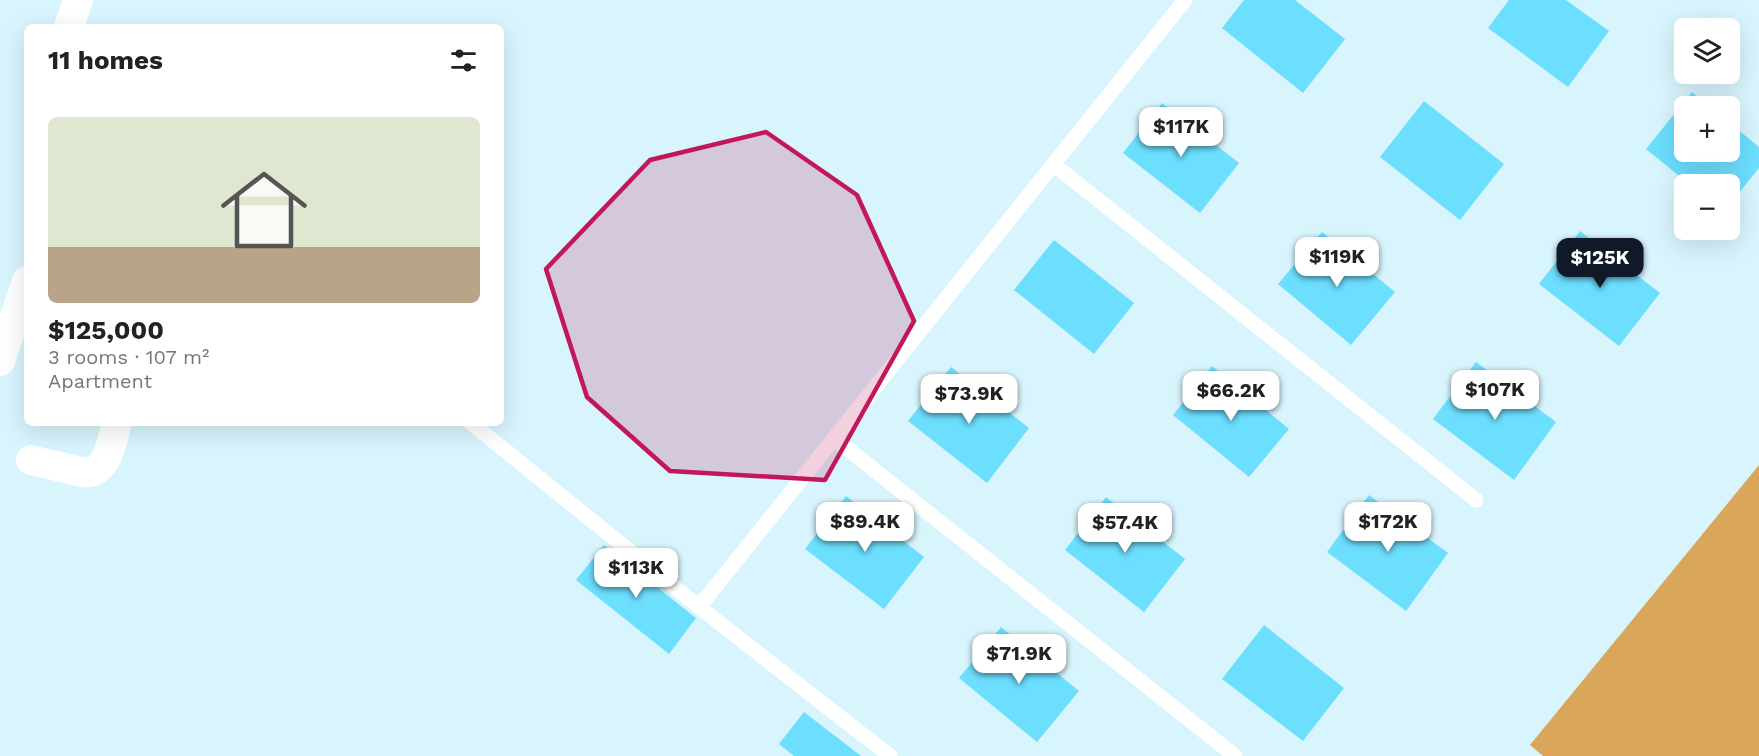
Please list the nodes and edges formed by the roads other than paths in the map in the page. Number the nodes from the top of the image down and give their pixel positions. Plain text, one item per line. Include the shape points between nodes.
1 (78, 0) edge
2 (1185, 0) edge
3 (70, 24) edge
4 (1053, 164) junction
5 (24, 290) edge
6 (0, 361) edge
7 (116, 426) edge
8 (475, 426) edge
9 (834, 438) junction
10 (31, 460) dead end
11 (1476, 500) dead end
12 (699, 607) junction
13 (890, 756) edge
14 (1234, 756) edge

1 - 3 street
2 - 4 lane
4 - 9 lane
4 - 11 lane
5 - 6 street
7 - 10 street via 103,465 90,473
8 - 12 lane
9 - 12 lane
9 - 14 lane
12 - 13 lane

